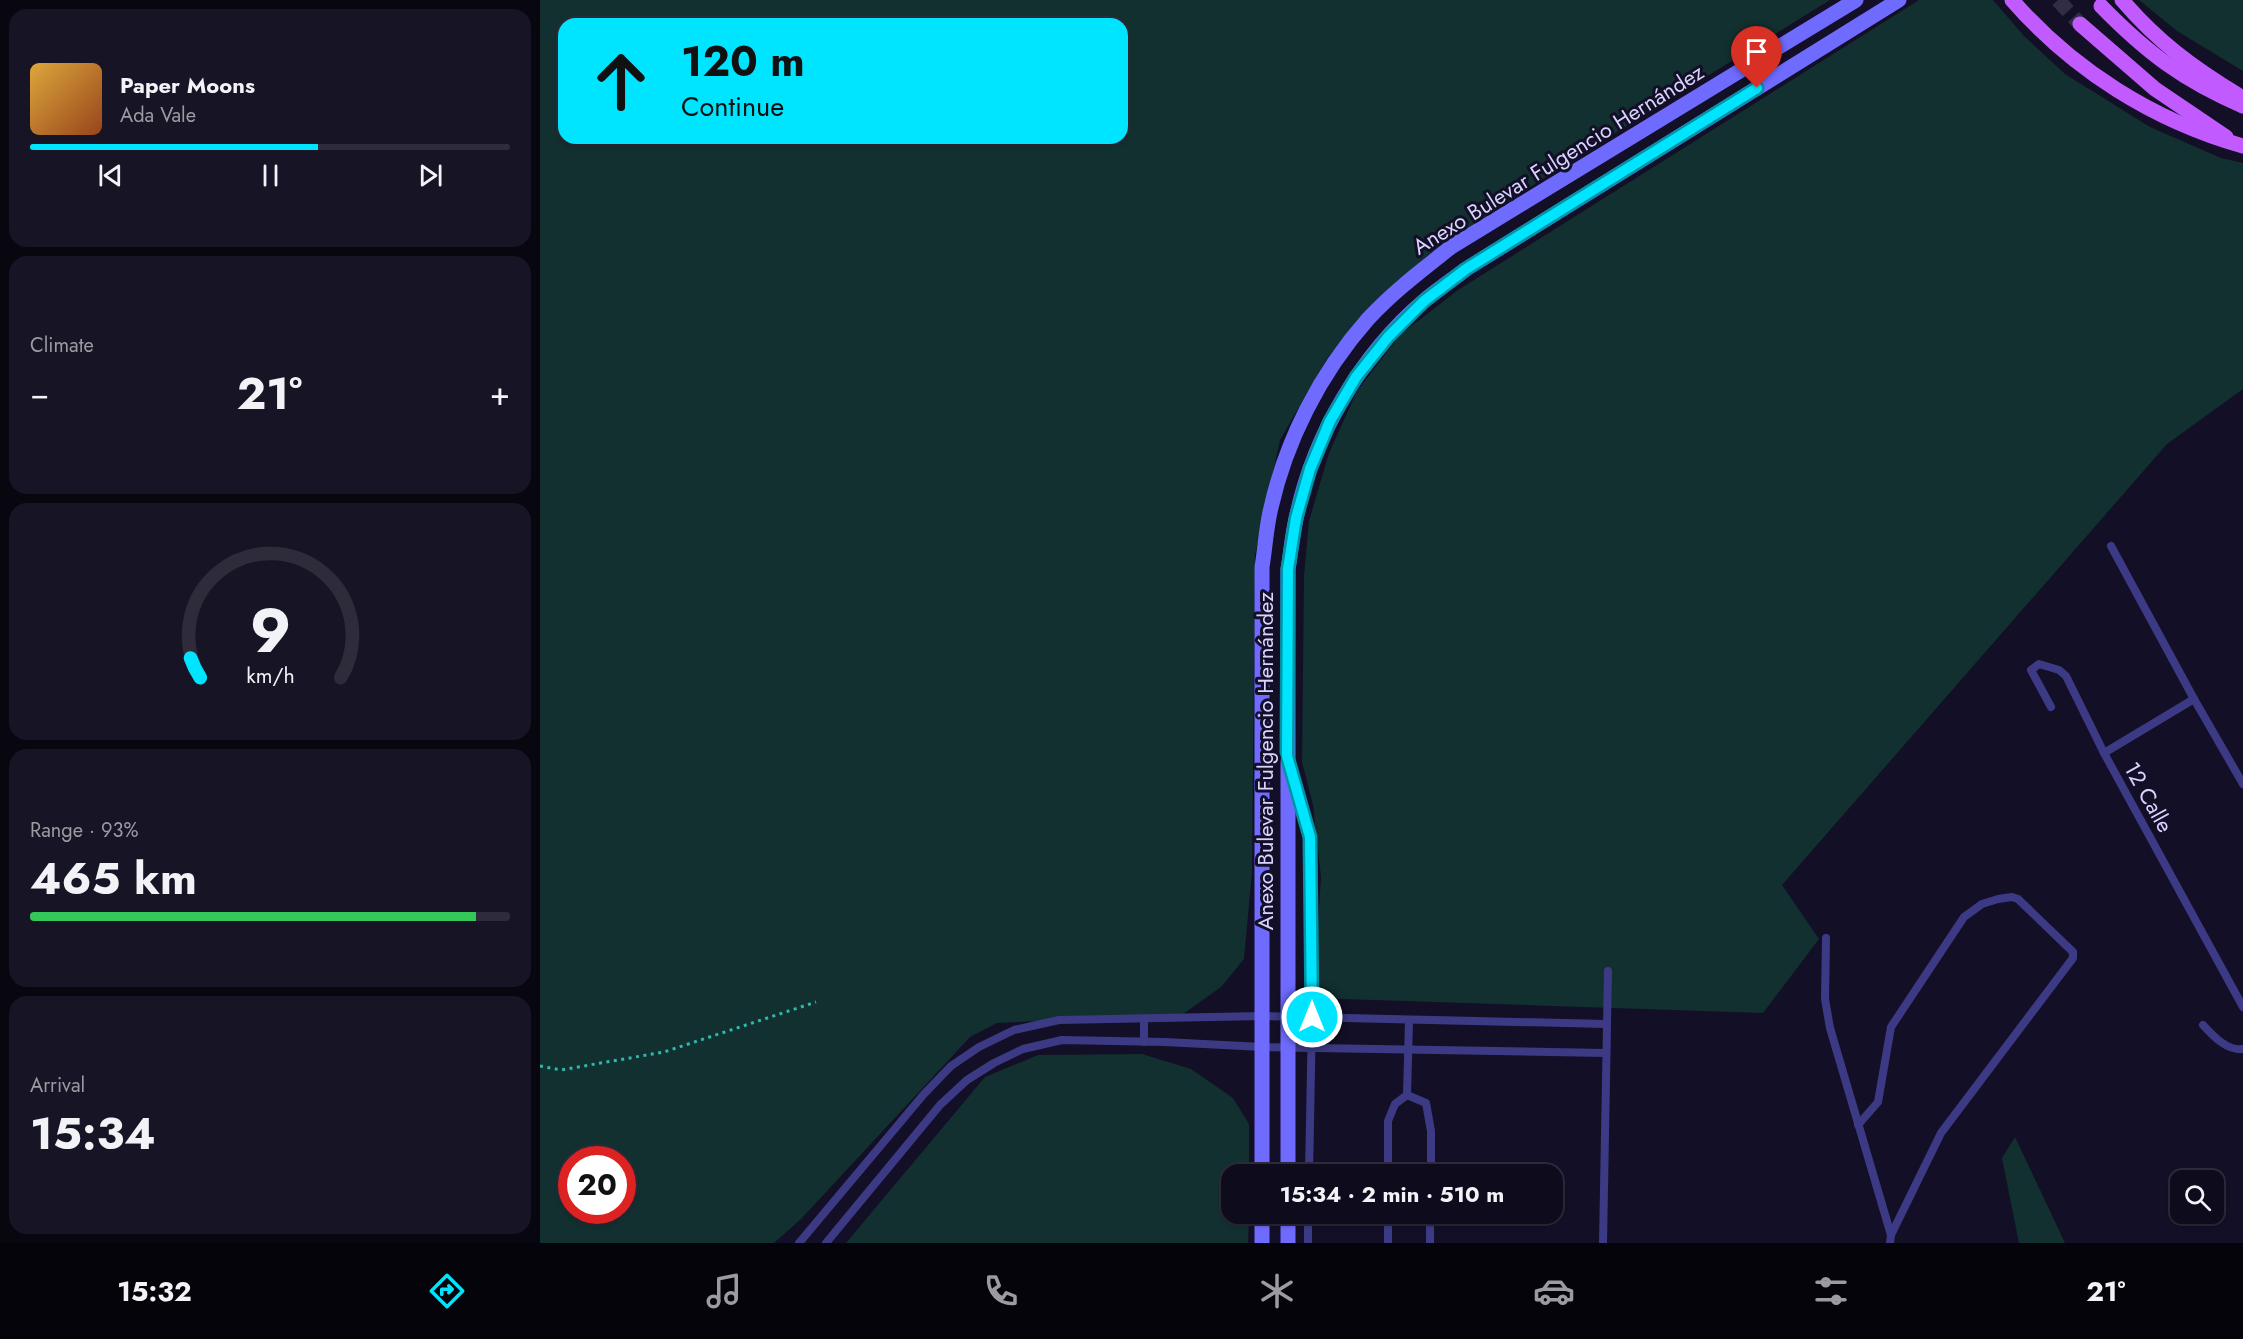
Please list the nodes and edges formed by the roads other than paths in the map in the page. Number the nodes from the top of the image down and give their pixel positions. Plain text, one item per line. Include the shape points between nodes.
1 (1856, 0) edge
2 (1899, 0) edge
3 (2012, 0) edge
4 (2122, 0) edge
5 (2101, 6) dead end
6 (2080, 24) tunnel mouth
7 (2243, 98) edge
8 (2243, 106) edge
9 (2241, 146) edge
10 (2111, 546) dead end
11 (2194, 699) junction
12 (2051, 707) dead end
13 (2104, 753) junction
14 (1287, 756) junction
15 (2243, 784) edge
16 (1826, 938) dead end
17 (1608, 971) dead end
18 (2243, 1007) edge
19 (1262, 1016) junction
20 (1288, 1016) junction
21 (1312, 1017) junction
22 (1144, 1019) junction
23 (1408, 1021) junction
24 (1606, 1024) junction
25 (2203, 1025) dead end
26 (1144, 1042) junction
27 (1262, 1047) junction
28 (1288, 1047) junction
29 (1311, 1047) junction
30 (1408, 1048) junction
31 (2243, 1049) edge
32 (1605, 1053) junction
33 (1407, 1095) junction
34 (1858, 1125) junction
35 (1262, 1164) edge
36 (1288, 1164) edge
37 (1309, 1164) edge
38 (1388, 1164) edge
39 (1431, 1164) edge
40 (1262, 1224) edge
41 (1288, 1224) edge
42 (1308, 1224) edge
43 (1388, 1224) edge
44 (1430, 1224) edge
45 (1890, 1239) edge
46 (799, 1243) edge
47 (826, 1243) edge
48 (1262, 1243) edge
49 (1288, 1243) edge
50 (1308, 1243) edge
51 (1388, 1243) edge
52 (1430, 1243) edge
53 (1603, 1243) edge

1 - 19 main road, Anexo Bulevar Fulgencio Hernández via 1451,248 1407,281 1368,319 1335,362 1307,410 1282,470 1270,512 1262,567
2 - 14 main road, Anexo Bulevar Fulgencio Hernández via 1466,269 1424,301 1388,337 1356,377 1330,421 1296,518 1288,569
3 - 9 main road via 2051,41 2123,94 2173,122
4 - 7 main road via 2180,58
5 - 8 main road via 2132,38 2171,69
6 - 9 main road via 2156,89
10 - 11 lane
11 - 13 lane
11 - 15 lane
12 - 13 lane, 12 Calle via 2031,670 2039,664 2066,676
13 - 18 lane, 12 Calle
14 - 20 main road, Anexo Bulevar Fulgencio Hernández
14 - 21 lane via 1310,837
16 - 34 lane via 1825,999
17 - 24 lane
19 - 20 lane
19 - 22 lane
19 - 27 main road, Anexo Bulevar Fulgencio Hernández
20 - 21 lane
20 - 28 main road, Anexo Bulevar Fulgencio Hernández
21 - 23 lane
21 - 29 lane
22 - 26 lane
22 - 46 lane via 1059,1020 1014,1030 979,1047 951,1066 924,1094
23 - 24 lane
23 - 30 lane
24 - 32 lane
25 - 31 lane via 2228,1046
26 - 27 lane
26 - 47 lane via 1062,1040 1023,1048 967,1080 940,1105
27 - 28 lane
27 - 35 main road, Anexo Bulevar Fulgencio Hernández
28 - 29 lane
28 - 36 main road, Anexo Bulevar Fulgencio Hernández
29 - 30 lane
29 - 37 lane
30 - 32 lane
30 - 33 lane
32 - 53 lane
33 - 38 lane via 1395,1104 1388,1121
33 - 39 lane via 1426,1103
34 - 45 lane
34 - 45 lane via 1878,1102 1891,1027 1964,917 1990,901 2018,899 2073,952 2073,958 1941,1133
40 - 48 main road
41 - 49 main road
42 - 50 lane
43 - 51 lane
44 - 52 lane

